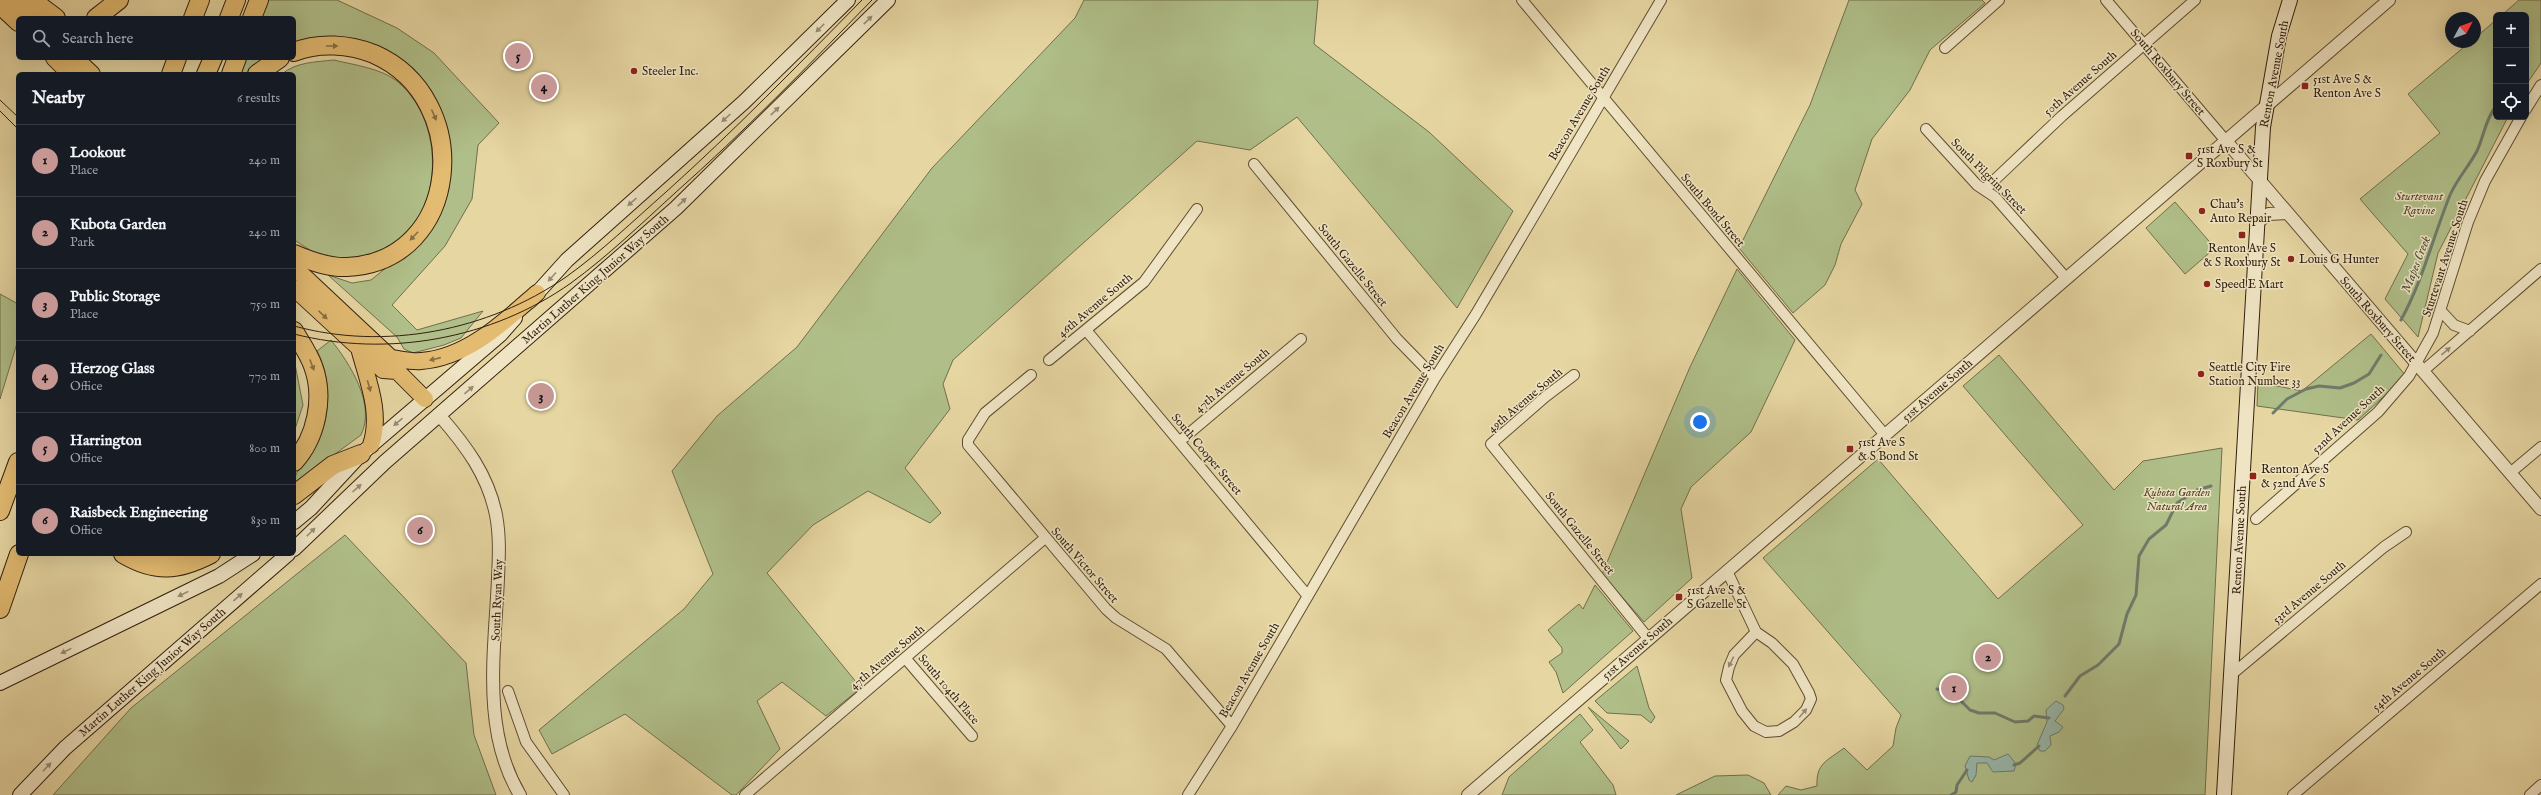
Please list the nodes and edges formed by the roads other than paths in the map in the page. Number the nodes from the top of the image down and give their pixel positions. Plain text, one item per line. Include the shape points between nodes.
1 (13, 0) edge
2 (32, 0) edge
3 (119, 0) edge
4 (124, 0) edge
5 (200, 0) edge
6 (236, 0) edge
7 (259, 0) edge
8 (848, 0) edge
9 (888, 0) edge
10 (1522, 0) edge
11 (1661, 0) edge
12 (1999, 0) edge
13 (2106, 0) edge
14 (2195, 0) edge
15 (2290, 0) edge
16 (2389, 0) edge
17 (0, 6) edge
18 (30, 16) edge
19 (53, 16) edge
20 (99, 16) edge
21 (113, 16) edge
22 (194, 16) edge
23 (230, 16) edge
24 (253, 16) edge
25 (16, 21) edge
26 (2145, 45) junction
27 (1945, 48) dead end
28 (296, 51) edge
29 (56, 60) edge
30 (76, 60) edge
31 (78, 60) edge
32 (176, 60) edge
33 (211, 60) edge
34 (236, 60) edge
35 (277, 60) edge
36 (68, 72) edge
37 (76, 72) edge
38 (90, 72) edge
39 (172, 72) edge
40 (207, 72) edge
41 (232, 72) edge
42 (260, 72) edge
43 (2541, 85) edge
44 (1603, 98) junction
45 (2529, 104) edge
46 (2265, 107) junction
47 (2519, 120) edge
48 (1926, 129) dead end
49 (2226, 141) junction
50 (1254, 164) dead end
51 (2259, 180) junction
52 (1984, 189) junction
53 (1197, 209) dead end
54 (2287, 213) junction
55 (2256, 223) junction
56 (296, 255) edge
57 (296, 269) edge
58 (2541, 269) edge
59 (2066, 278) junction
60 (296, 290) edge
61 (537, 293) junction
62 (2441, 311) junction
63 (1086, 330) junction
64 (2470, 331) junction
65 (296, 335) edge
66 (1301, 339) dead end
67 (359, 348) junction
68 (1050, 360) dead end
69 (394, 365) junction
70 (2420, 368) junction
71 (1031, 375) dead end
72 (1574, 375) dead end
73 (1434, 378) junction
74 (425, 399) junction
75 (440, 416) junction
76 (1885, 435) junction
77 (1180, 441) junction
78 (1492, 444) joint
79 (2541, 447) edge
80 (366, 450) junction
81 (296, 459) edge
82 (16, 467) edge
83 (2510, 473) junction
84 (296, 493) edge
85 (2541, 509) edge
86 (0, 511) edge
87 (2256, 519) dead end
88 (296, 520) edge
89 (2406, 532) dead end
90 (1045, 538) junction
91 (296, 547) edge
92 (18, 556) edge
93 (127, 556) edge
94 (207, 556) edge
95 (250, 556) edge
96 (286, 556) edge
97 (1727, 571) junction
98 (2541, 584) edge
99 (1307, 595) junction
100 (0, 609) edge
101 (1756, 632) junction
102 (1648, 638) junction
103 (906, 658) junction
104 (2231, 674) junction
105 (2, 682) edge
106 (508, 691) dead end
107 (1232, 726) junction
108 (972, 736) dead end
109 (2541, 786) edge
110 (20, 795) edge
111 (520, 795) edge
112 (564, 795) edge
113 (745, 795) edge
114 (1188, 795) edge
115 (1468, 795) edge
116 (2224, 795) edge
117 (2293, 795) edge
118 (2530, 795) edge

1 - 18 highway
2 - 19 highway
3 - 20 highway
4 - 21 highway
5 - 22 highway
6 - 23 highway
7 - 24 highway
8 -> 61 main road, Martin Luther King Junior Way South via 744,102 566,260
75 -> 9 main road, Martin Luther King Junior Way South via 676,208
10 - 44 street, South Bond Street
11 - 44 street, Beacon Avenue South
12 - 27 street
13 - 26 street, South Roxbury Street
14 - 26 street, 50th Avenue South
15 - 46 main road, Renton Avenue South via 2279,36
16 - 46 street, 51st Avenue South
17 - 25 highway
26 - 49 street, South Roxbury Street
26 - 52 street, 50th Avenue South via 2062,116
28 -> 56 highway via 313,47 349,47 367,52 395,66 416,85 429,105 440,130 443,157 441,182 427,218 410,240 386,258 346,267 321,264
29 - 36 highway
30 - 37 highway
31 - 38 highway
32 - 39 highway
33 - 40 highway
34 - 41 highway
35 - 42 highway
43 - 45 street
44 - 73 street, Beacon Avenue South via 1476,314
44 - 76 street, South Bond Street
46 - 49 street, 51st Avenue South
46 - 51 main road, Renton Avenue South
47 - 62 street, Sturtevant Avenue South via 2486,181 2468,222
48 - 52 street, South Pilgrim Street via 1977,185
49 - 51 street, South Roxbury Street
49 - 59 street, 51st Avenue South
50 - 73 street, South Gazelle Street via 1397,338
51 - 54 street, South Roxbury Street
51 - 55 main road, Renton Avenue South
52 - 59 street, South Pilgrim Street via 1995,197
53 - 63 street, 46th Avenue South via 1144,282
54 - 55 street via 2269,214
54 - 70 street, South Roxbury Street
55 - 104 main road, Renton Avenue South
57 - 69 highway
58 - 64 street, 52nd Avenue South
59 - 76 street, 51st Avenue South
60 -> 67 highway
61 -> 69 highway via 498,327 450,354 420,362
61 - 74 main road, Martin Luther King Junior Way South via 500,335
62 - 64 street via 2454,325
62 - 70 street, Sturtevant Avenue South
63 - 68 street, 46th Avenue South
63 - 77 street, South Cooper Street
70 -> 64 street, 52nd Avenue South
65 -> 81 highway via 313,366 318,390 316,420 311,435
66 - 77 street, 47th Avenue South
67 - 69 highway via 383,370
67 -> 80 highway via 374,402 375,430
69 - 74 highway
70 - 83 street, South Roxbury Street
70 - 87 street, 52nd Avenue South via 2378,412
71 - 90 street, South Victor Street via 985,413 968,440 968,446
72 - 78 street, 49th Avenue South
73 - 99 street, Beacon Avenue South
74 - 75 main road
74 -> 80 main road, Martin Luther King Junior Way South
91 -> 75 main road, Martin Luther King Junior Way South via 385,462
75 - 111 street, South Ryan Way via 465,444 477,463 496,515 499,548 493,706 506,767
76 - 97 street, 51st Avenue South
77 - 99 street, South Cooper Street
78 - 102 street, South Gazelle Street
79 - 83 street
80 - 84 highway via 333,465
80 - 88 main road, Martin Luther King Junior Way South
82 - 86 highway
83 - 85 street, South Roxbury Street
89 - 104 street, 53rd Avenue South via 2384,547
90 - 103 street, 47th Avenue South
90 - 107 street, South Victor Street via 1111,614 1167,650
92 - 100 highway
93 - 94 highway via 138,562 169,568 194,563
95 -> 105 main road via 219,576
110 -> 96 main road, Martin Luther King Junior Way South via 65,748
97 - 101 street
97 - 102 street, 51st Avenue South
98 - 117 street, 54th Avenue South
99 - 107 street, Beacon Avenue South
101 -> 101 street via 1734,656 1728,667 1726,680 1742,711 1754,726 1766,732 1779,731 1800,717 1811,699 1793,664 1772,643
102 - 115 street, 51st Avenue South
103 - 108 street, South 104th Place
103 - 113 street, 47th Avenue South
104 - 116 main road, Renton Avenue South
106 - 112 street via 526,742
107 - 114 street, Beacon Avenue South
109 - 118 street

